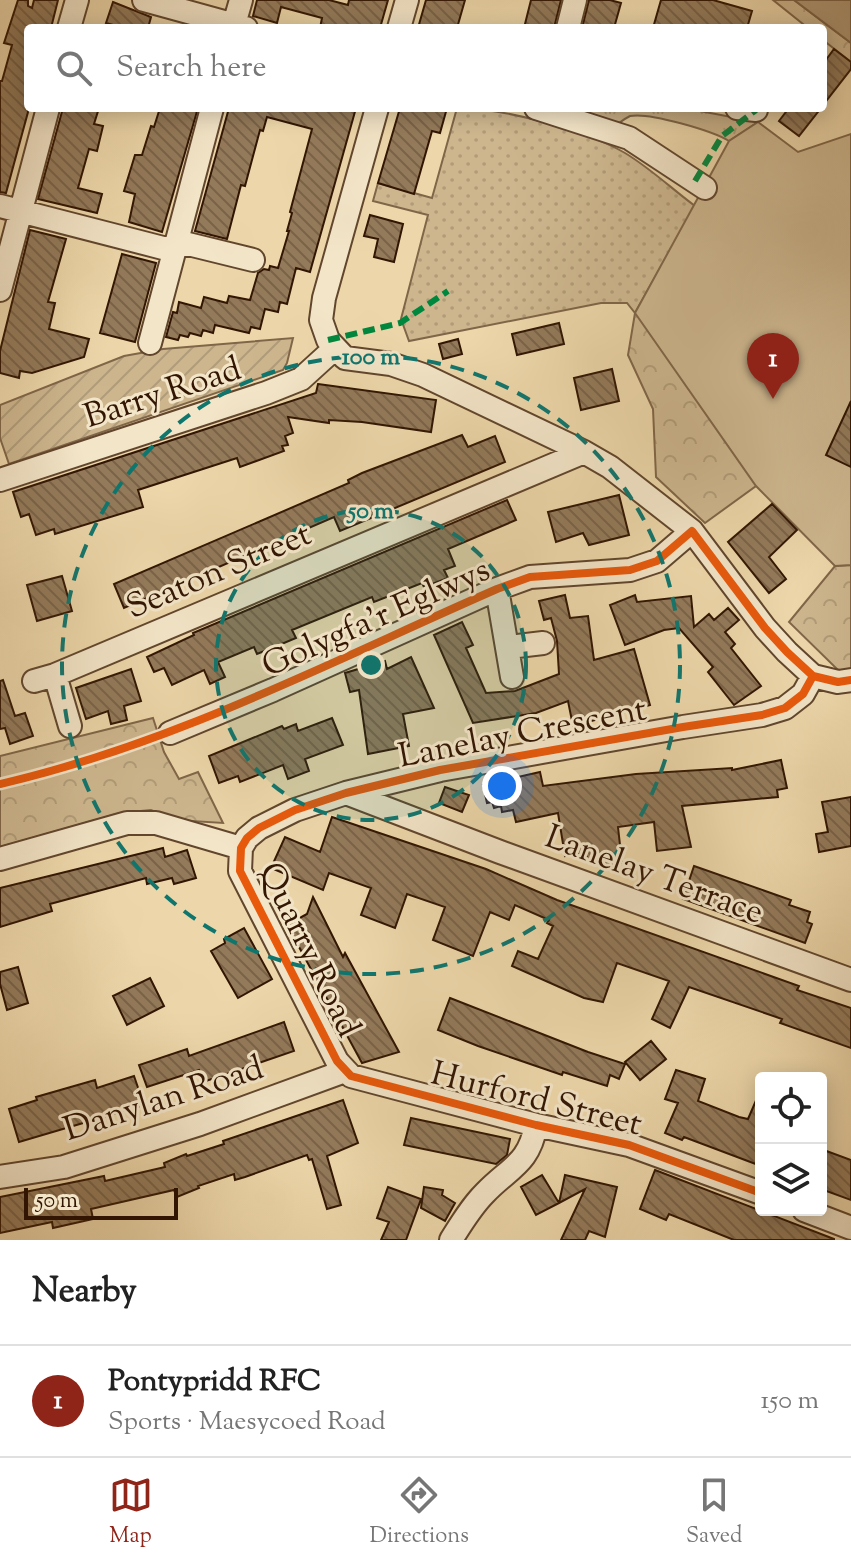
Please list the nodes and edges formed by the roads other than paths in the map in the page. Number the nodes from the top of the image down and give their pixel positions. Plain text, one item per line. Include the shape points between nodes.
1 (77, 0) edge
2 (144, 0) edge
3 (241, 0) edge
4 (407, 0) edge
5 (575, 0) edge
6 (70, 24) edge
7 (228, 24) edge
8 (238, 24) edge
9 (400, 24) edge
10 (569, 24) edge
11 (46, 112) edge
12 (211, 112) edge
13 (376, 112) edge
14 (548, 112) edge
15 (705, 188) dead end
16 (10, 208) edge
17 (175, 246) junction
18 (253, 260) dead end
19 (0, 290) edge
20 (150, 343) dead end
21 (334, 349) junction
22 (584, 452) junction
23 (0, 480) edge
24 (692, 531) junction
25 (497, 589) junction
26 (543, 643) dead end
27 (509, 647) junction
28 (813, 676) junction
29 (512, 677) dead end
30 (851, 680) edge
31 (70, 726) dead end
32 (170, 733) dead end
33 (346, 793) junction
34 (241, 848) junction
35 (0, 859) edge
36 (851, 980) edge
37 (345, 1071) junction
38 (536, 1125) junction
39 (0, 1177) edge
40 (755, 1191) edge
41 (820, 1216) edge
42 (851, 1228) edge
43 (451, 1240) edge

1 - 6 street
2 - 7 street
3 - 8 street
4 - 9 street
5 - 10 street
11 - 16 street
12 - 17 street
13 - 21 street via 324,298 321,320
14 - 15 street via 629,138
16 - 17 street via 163,248
16 - 19 street
17 - 18 street via 188,244
17 - 20 street
21 - 22 street via 345,358 423,375
21 - 23 street, Barry Road via 301,379 266,393
22 - 24 street
22 - 31 street, Seaton Street via 44,678
24 - 25 street, Golygfa'r Eglwys via 657,561 630,570 530,577
24 - 28 street via 765,628
25 - 27 street
25 - 32 street, Golygfa'r Eglwys
26 - 27 street
27 - 29 street
28 - 30 street
28 - 33 street, Lanelay Crescent via 803,694 785,708 762,715 440,770
33 - 34 street, Lanelay Crescent via 271,820
33 - 36 street, Lanelay Terrace
34 - 35 street via 170,826 127,823
34 - 37 street, Quarry Road via 244,883
37 - 38 street, Hurford Street via 363,1081
37 - 39 street, Danylan Road via 64,1167
38 - 40 street, Hurford Street via 629,1145
38 - 43 street via 533,1146 484,1194
41 - 42 street

